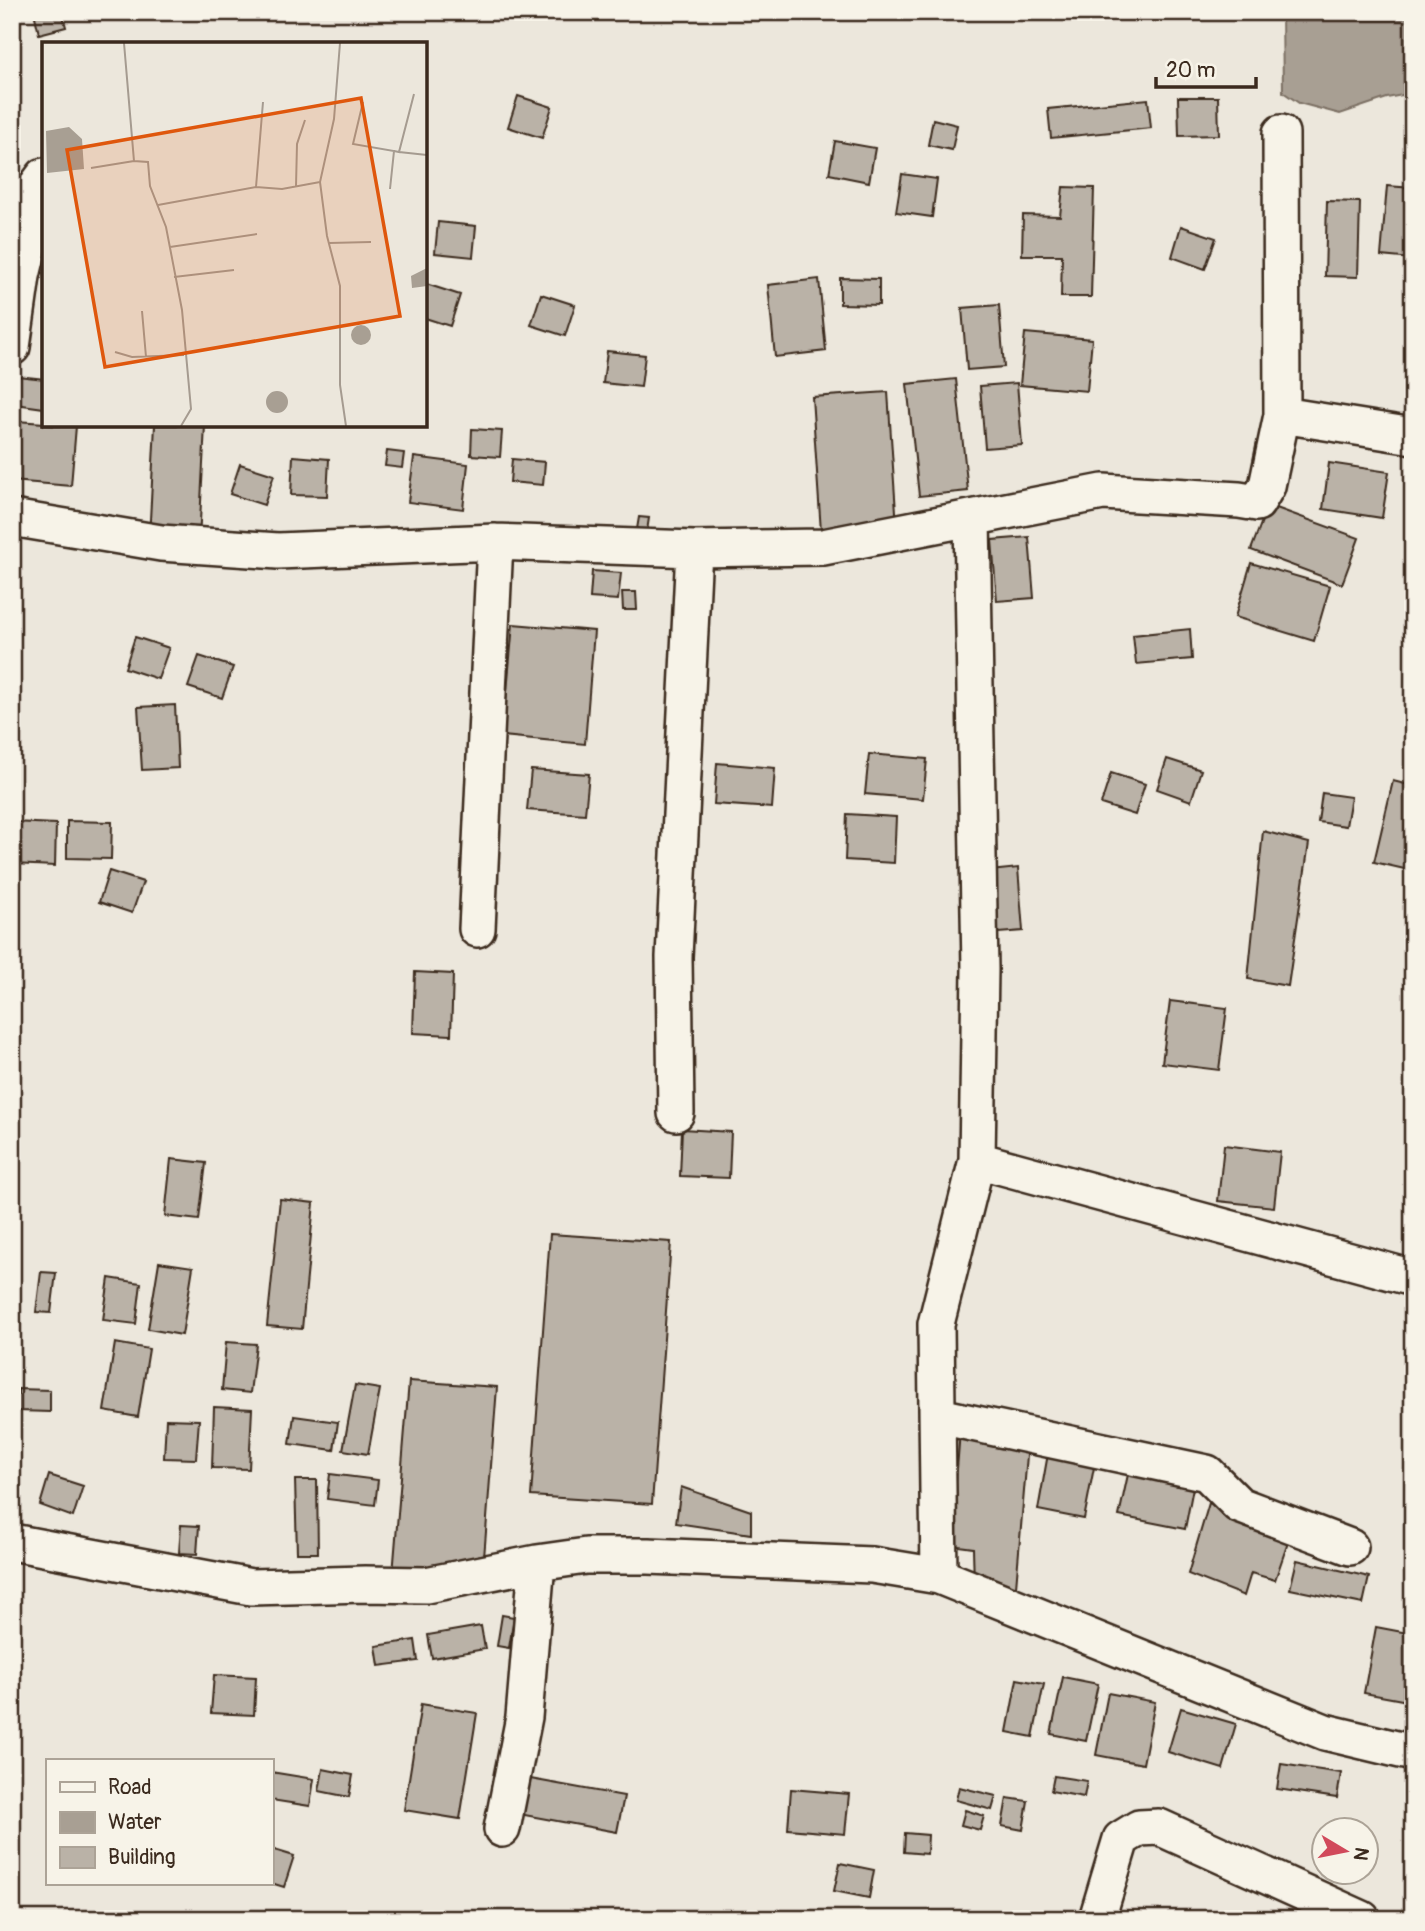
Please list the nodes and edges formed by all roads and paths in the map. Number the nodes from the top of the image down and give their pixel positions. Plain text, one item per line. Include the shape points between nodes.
1 (1280, 133) dead end
2 (42, 179) edge
3 (33, 276) edge
4 (12, 347) edge
5 (1282, 415) junction
6 (1413, 436) edge
7 (12, 518) edge
8 (972, 518) junction
9 (495, 542) junction
10 (694, 549) junction
11 (477, 929) dead end
12 (676, 1113) dead end
13 (977, 1160) junction
14 (1413, 1278) edge
15 (939, 1416) junction
16 (12, 1542) edge
17 (1350, 1547) dead end
18 (537, 1563) junction
19 (939, 1576) junction
20 (1413, 1753) edge
21 (502, 1829) dead end
22 (1097, 1919) edge
23 (1362, 1919) edge

1 - 5 street
2 - 3 street via 30,242
3 - 4 street
5 - 6 street
5 - 8 street via 1268,486 1257,503 1103,492
7 - 9 street via 161,543 278,551
8 - 10 street via 823,547
8 - 13 street via 980,969
9 - 10 street
9 - 11 street
10 - 12 street via 674,957
13 - 14 street
13 - 15 street via 936,1324
15 - 17 street via 1208,1473 1239,1505
15 - 19 street
16 - 18 street via 251,1587 426,1585
18 - 19 street via 586,1556 648,1556 872,1565
18 - 21 street via 524,1717
19 - 20 street via 1325,1732
22 - 23 street via 1121,1839 1139,1828 1159,1828

